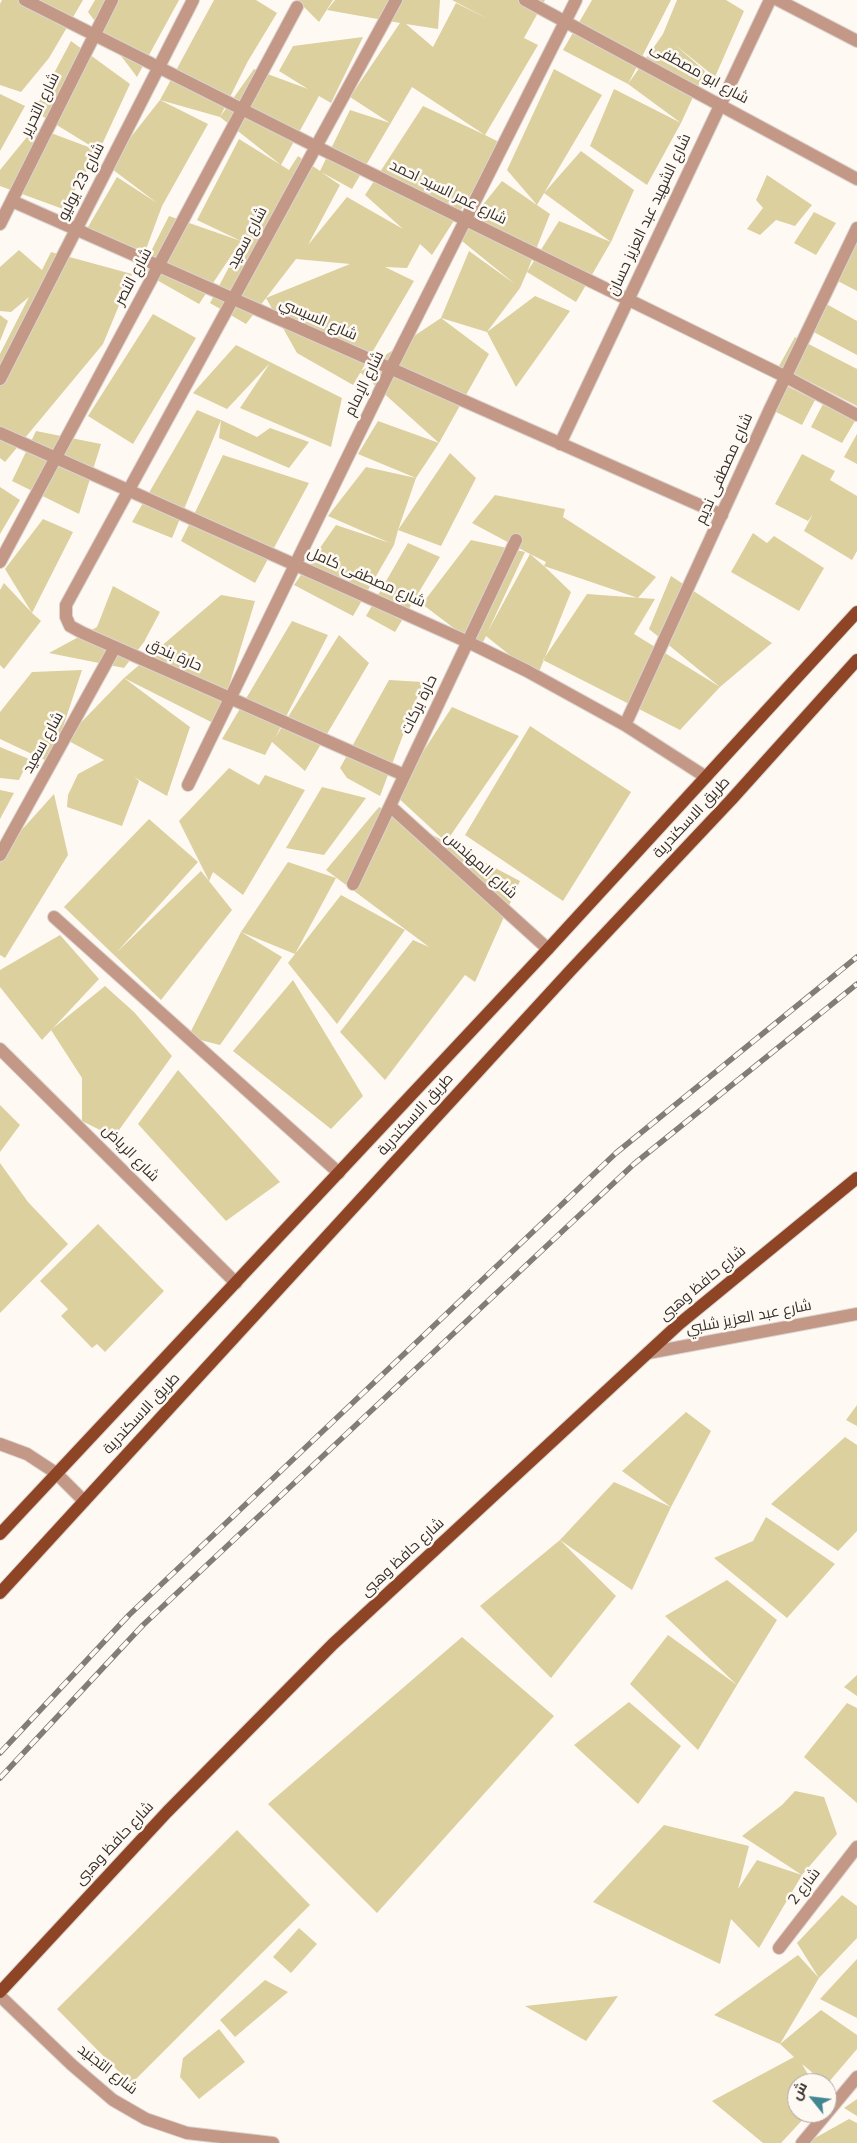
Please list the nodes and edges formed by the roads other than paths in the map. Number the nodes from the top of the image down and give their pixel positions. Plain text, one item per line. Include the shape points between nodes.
1 (25, 0) edge
2 (112, 0) edge
3 (193, 0) edge
4 (396, 0) edge
5 (525, 0) edge
6 (576, 0) edge
7 (770, 0) edge
8 (778, 0) edge
9 (297, 7) dead end
10 (566, 20) junction
11 (94, 34) junction
12 (857, 41) edge
13 (159, 68) junction
14 (720, 105) junction
15 (242, 110) junction
16 (315, 146) junction
17 (857, 179) edge
18 (12, 201) junction
19 (465, 220) junction
20 (0, 224) edge
21 (857, 228) edge
22 (76, 231) junction
23 (158, 266) junction
24 (233, 300) junction
25 (628, 300) junction
26 (390, 370) junction
27 (786, 377) junction
28 (0, 379) edge
29 (857, 415) edge
30 (0, 433) edge
31 (560, 444) junction
32 (55, 458) junction
33 (128, 492) junction
34 (722, 515) junction
35 (516, 540) dead end
36 (0, 562) edge
37 (294, 564) junction
38 (857, 612) edge
39 (468, 642) junction
40 (115, 648) junction
41 (857, 660) edge
42 (230, 698) junction
43 (625, 725) junction
44 (404, 775) junction
45 (706, 777) junction
46 (188, 785) dead end
47 (390, 806) junction
48 (0, 855) edge
49 (353, 884) dead end
50 (54, 917) dead end
51 (548, 949) junction
52 (0, 1049) edge
53 (339, 1173) junction
54 (857, 1178) edge
55 (236, 1283) junction
56 (857, 1314) edge
57 (648, 1353) junction
58 (0, 1444) edge
59 (56, 1473) junction
60 (84, 1501) junction
61 (0, 1534) edge
62 (0, 1593) edge
63 (857, 1847) edge
64 (779, 1948) dead end
65 (0, 1992) edge
66 (0, 1996) edge
67 (857, 2077) edge
68 (273, 2143) edge
69 (802, 2143) edge

1 - 11 street, شارع عمر السيد احمد
2 - 11 street, شارع التحرير
3 - 13 street, شارع 23 يوليو
4 - 16 street, شارع سعيد
5 - 10 street, شارع ابو مصطفى
6 - 10 street, شارع الإمام
7 - 14 street, شارع الشهيد عبد العزيز حسان
8 - 12 street
9 - 15 street, شارع النصر
10 - 14 street, شارع ابو مصطفى
10 - 19 street, شارع الإمام
11 - 13 street, شارع عمر السيد احمد
11 - 18 street, شارع التحرير
13 - 15 street, شارع عمر السيد احمد
13 - 22 street, شارع 23 يوليو
14 - 17 street, شارع ابو مصطفى
14 - 25 street, شارع الشهيد عبد العزيز حسان
15 - 16 street, شارع عمر السيد احمد
15 - 23 street, شارع النصر
16 - 19 street, شارع عمر السيد احمد
16 - 24 street, شارع سعيد
18 - 20 street, شارع التحرير
18 - 22 street, شارع السيسي
19 - 25 street, شارع عمر السيد احمد
19 - 26 street, شارع الإمام
21 - 27 street, شارع مصطفى نديم
22 - 23 street, شارع السيسي
22 - 28 street, شارع 23 يوليو
23 - 24 street, شارع السيسي
23 - 32 street, شارع النصر
24 - 26 street, شارع السيسي
24 - 33 street, شارع سعيد
25 - 27 street, شارع عمر السيد احمد
25 - 31 street, شارع الشهيد عبد العزيز حسان
26 - 31 street, شارع السيسي
26 - 37 street, شارع الإمام
27 - 29 street, شارع عمر السيد احمد
27 - 34 street, شارع مصطفى نديم
30 - 32 street, شارع مصطفى كامل
31 - 34 street, شارع السيسي
32 - 33 street, شارع مصطفى كامل
32 - 36 street, شارع النصر
33 - 37 street, شارع مصطفى كامل
33 - 40 street, حارة بندق via 66,605 70,626
34 - 43 street, شارع مصطفى نديم
35 - 39 street, حارة بركات
37 - 39 street, شارع مصطفى كامل
37 - 42 street, شارع الإمام
38 - 45 main road, طريق الاسكندرية
39 - 43 street, شارع مصطفى كامل
39 - 44 street, حارة بركات
40 - 42 street, حارة بندق
40 - 48 street, شارع سعيد
41 - 60 main road, طريق الاسكندرية
42 - 44 street, حارة بندق
42 - 46 street, شارع الإمام
43 - 45 street, شارع مصطفى كامل
44 - 47 street, حارة بركات
45 - 51 main road, طريق الاسكندرية
47 - 49 street, حارة بركات
47 - 51 street, شارع المهندس
50 - 53 street
51 - 53 main road, طريق الاسكندرية
52 - 55 street, شارع الرياض
53 - 55 main road, طريق الاسكندرية
54 - 57 main road, شارع حافظ وهبى
55 - 59 main road, طريق الاسكندرية
56 - 57 street, شارع عبد العزيز شلبي
57 - 65 main road, شارع حافظ وهبى via 333,1644 167,1812
58 - 59 street via 27,1454
59 - 60 street
59 - 61 main road, طريق الاسكندرية
60 - 62 main road, طريق الاسكندرية
63 - 64 street, شارع 2
66 - 68 street, شارع التجنيد via 113,2100 146,2119 187,2133
67 - 69 street

